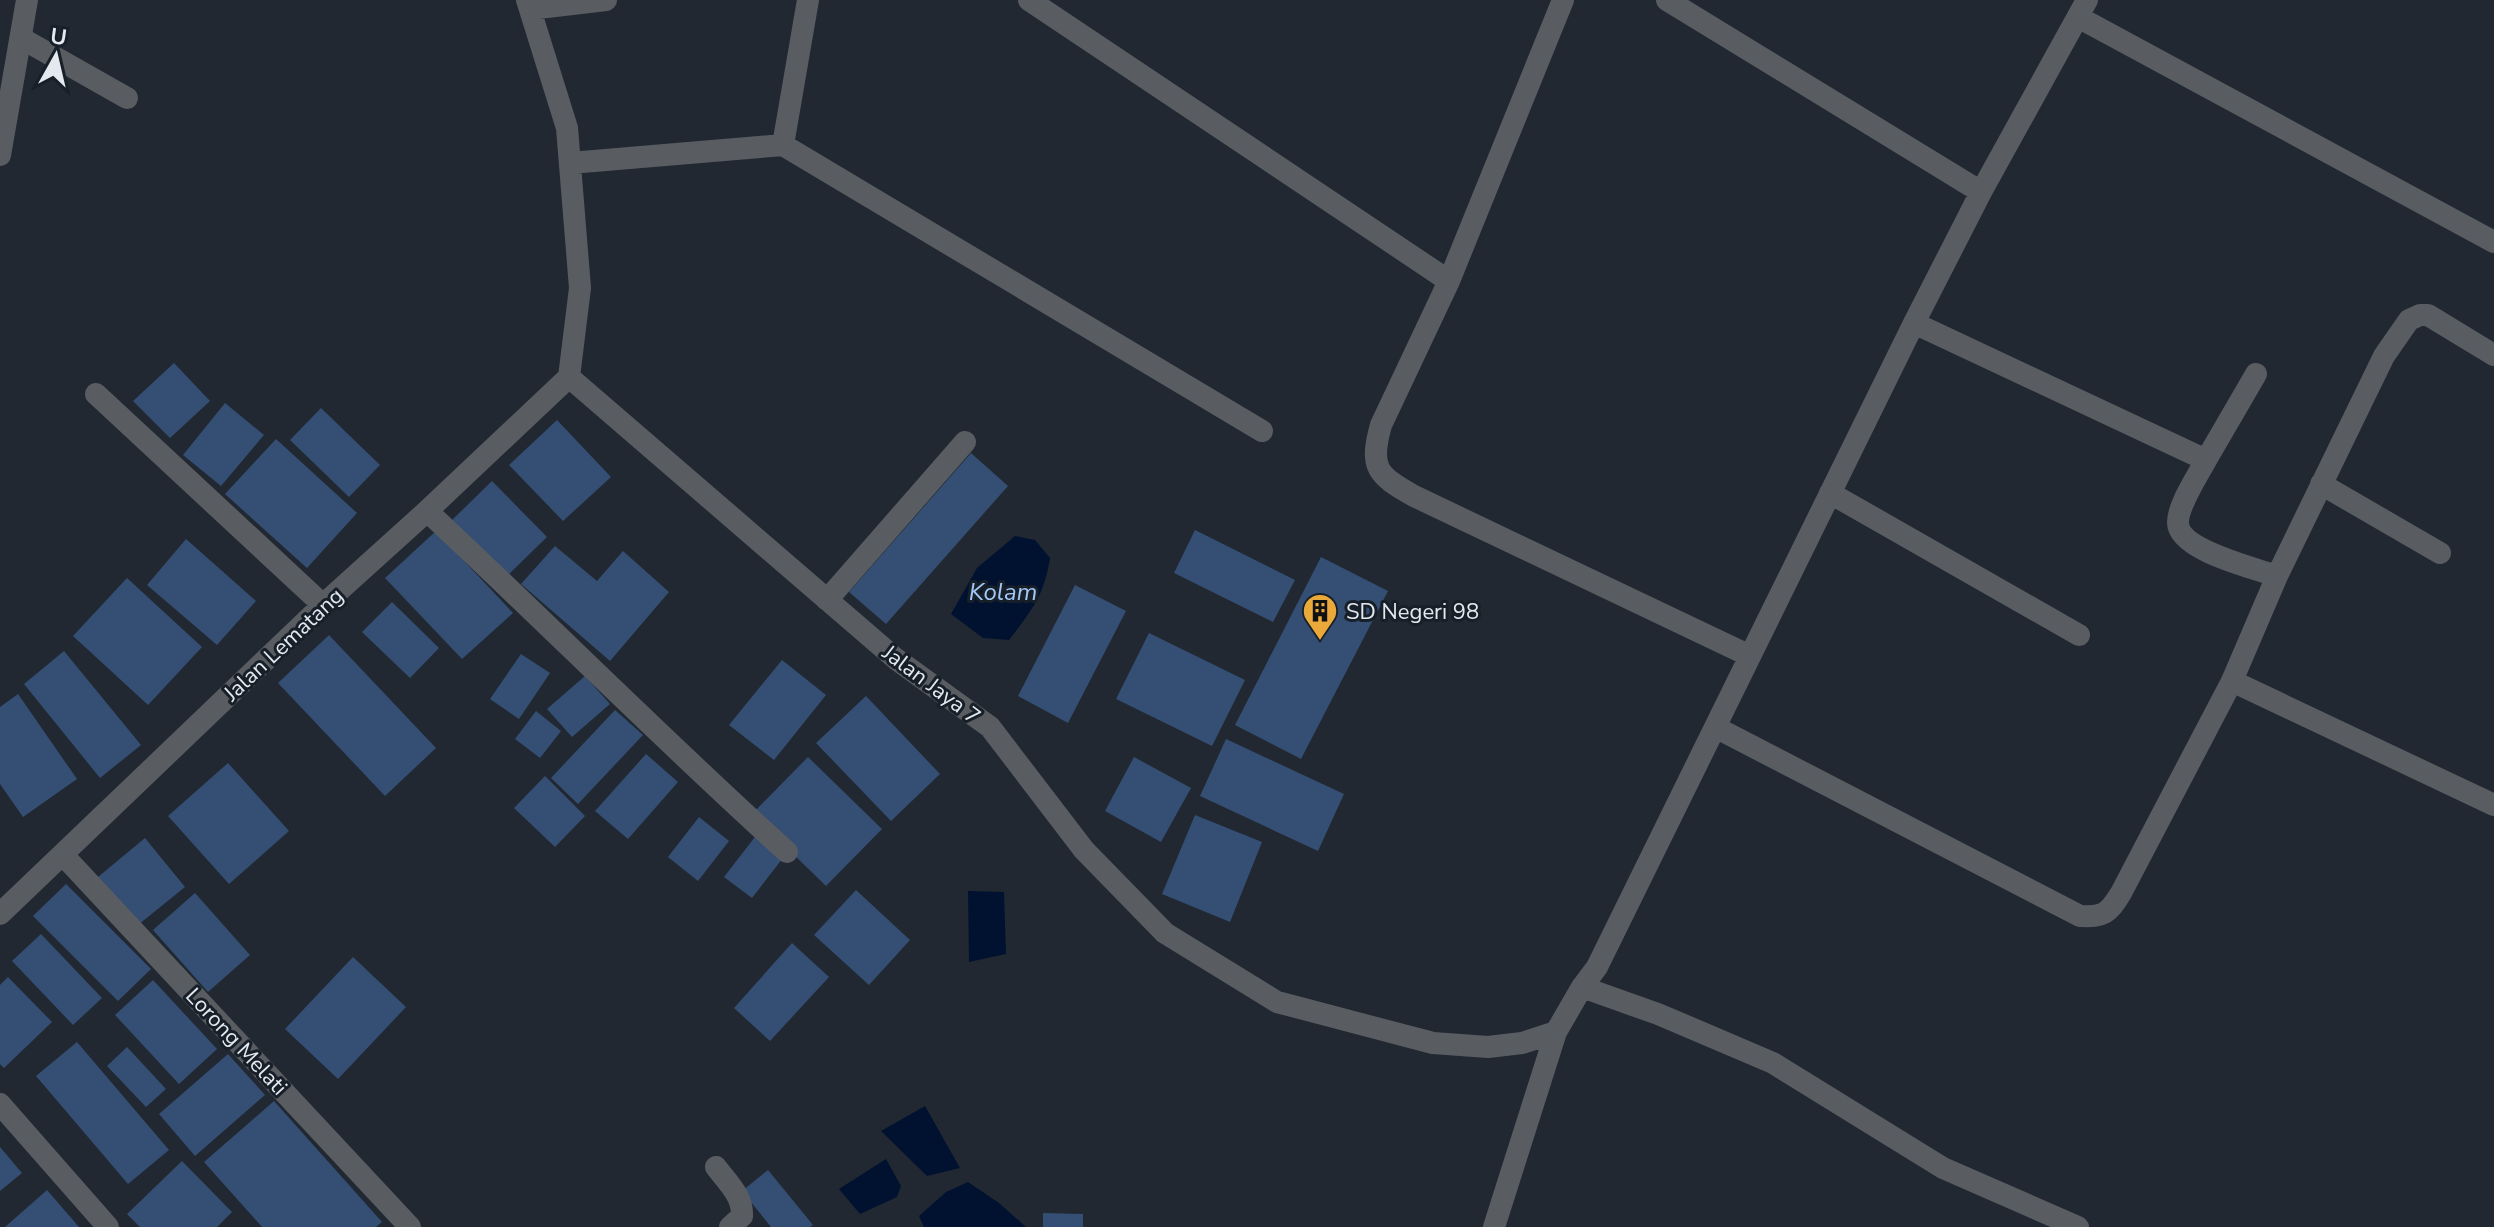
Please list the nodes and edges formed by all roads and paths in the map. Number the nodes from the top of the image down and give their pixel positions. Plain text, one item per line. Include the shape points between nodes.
1 (27, 0) edge
2 (606, 0) edge
3 (808, 0) edge
4 (1029, 0) edge
5 (1563, 0) edge
6 (1667, 0) edge
7 (529, 4) edge
8 (2083, 8) edge
9 (21, 38) junction
10 (127, 98) dead end
11 (783, 145) junction
12 (0, 155) edge
13 (570, 163) junction
14 (1981, 192) junction
15 (2492, 237) edge
16 (1449, 281) junction
17 (1914, 323) junction
18 (2494, 355) edge
19 (2256, 374) dead end
20 (569, 377) junction
21 (96, 394) dead end
22 (1262, 431) dead end
23 (965, 442) dead end
24 (2206, 460) junction
25 (2321, 484) junction
26 (1830, 493) junction
27 (427, 511) junction
28 (2440, 553) dead end
29 (2277, 576) junction
30 (827, 600) junction
31 (323, 605) junction
32 (2079, 635) dead end
33 (1750, 656) junction
34 (2232, 681) junction
35 (1715, 727) junction
36 (2494, 805) edge
37 (787, 852) dead end
38 (63, 855) junction
39 (0, 914) edge
40 (1582, 987) junction
41 (1556, 1032) junction
42 (0, 1104) edge
43 (716, 1167) dead end
44 (108, 1227) edge
45 (410, 1227) edge
46 (730, 1227) edge
47 (1494, 1227) edge
48 (2078, 1227) edge

1 - 9 street
2 - 7 street
3 - 11 street
4 - 16 street
5 - 16 street
6 - 14 street
7 - 13 street via 567,128
8 - 14 street
8 - 15 street
9 - 10 street
9 - 12 street
11 - 13 street
11 - 22 street
13 - 20 street via 580,288
14 - 17 street
16 - 33 street via 1381,425 1375,451 1378,471 1414,496
17 - 24 street
17 - 26 street
18 - 25 street via 2428,315 2409,320 2384,356
19 - 24 street
20 - 27 street, Jalan Lematang
20 - 30 street, Jalan Jaya 7
21 - 31 street
23 - 30 street
24 - 29 street via 2180,511 2180,533 2211,553
25 - 28 street
25 - 29 street
26 - 32 street
26 - 33 street
27 - 31 street, Jalan Lematang
27 - 37 street
29 - 34 street
30 - 41 street, Jalan Jaya 7 via 896,659 990,727 1084,850 1165,933 1277,1002 1433,1043 1504,1046
31 - 38 street, Jalan Lematang
33 - 35 street
34 - 35 street via 2121,893 2101,916 2080,916
34 - 36 street
35 - 40 street via 1597,967
38 - 39 street, Jalan Lematang
38 - 45 street, Lorong Melati
40 - 41 street
40 - 48 street via 1773,1063 1943,1168
41 - 47 street
42 - 44 street
43 - 46 street via 741,1200 742,1216

